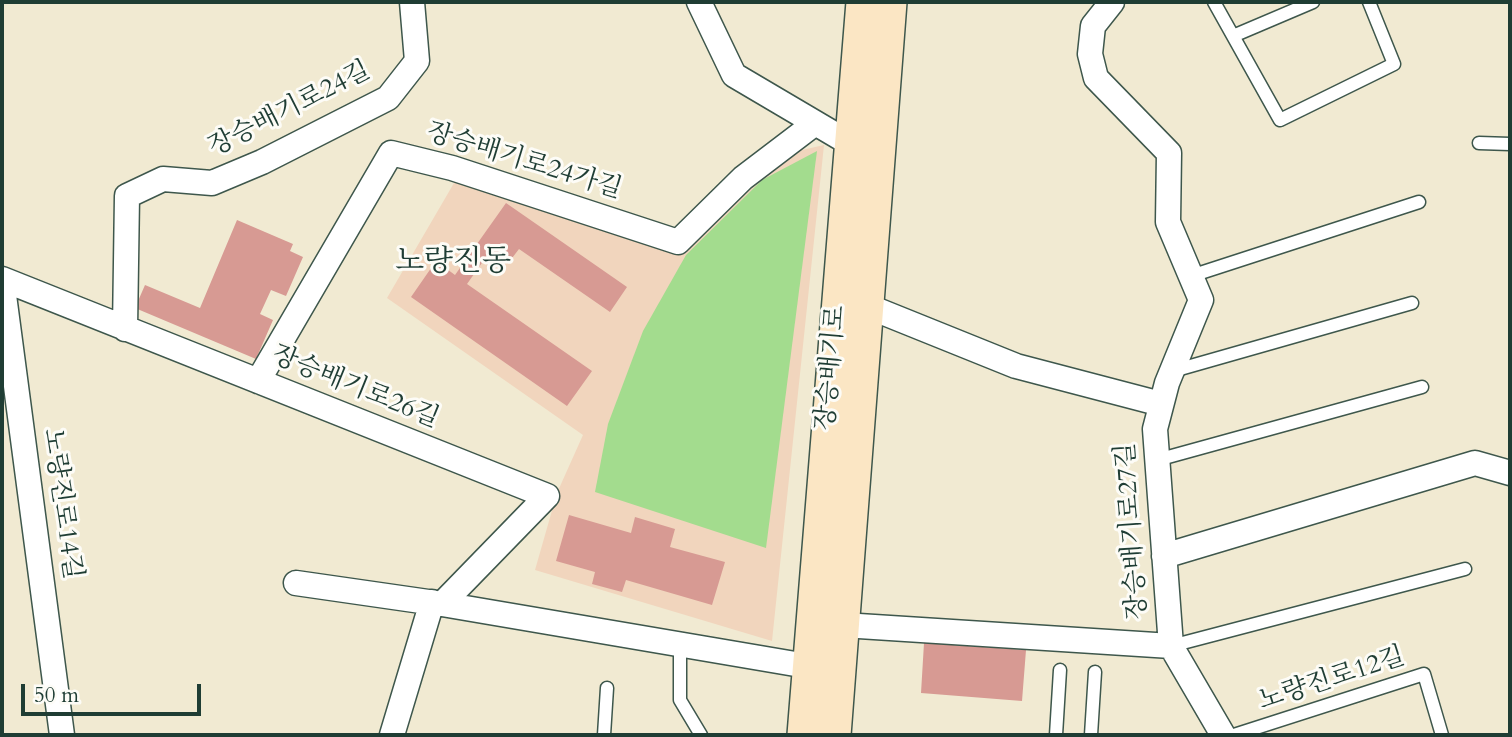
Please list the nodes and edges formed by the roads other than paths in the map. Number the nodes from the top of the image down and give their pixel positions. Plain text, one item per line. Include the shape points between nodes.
1 (412, 2) edge
2 (699, 2) edge
3 (863, 2) edge
4 (890, 2) edge
5 (1112, 2) edge
6 (1214, 2) edge
7 (1313, 2) edge
8 (1369, 2) edge
9 (1233, 36) junction
10 (814, 124) junction
11 (1479, 143) dead end
12 (851, 144) junction
13 (1510, 144) edge
14 (1419, 202) dead end
15 (1191, 275) junction
16 (2, 279) edge
17 (1412, 303) dead end
18 (867, 306) junction
19 (125, 328) junction
20 (1172, 371) junction
21 (258, 381) junction
22 (1422, 387) dead end
23 (1161, 404) junction
24 (1157, 460) junction
25 (1510, 473) edge
26 (1164, 556) junction
27 (1465, 569) dead end
28 (296, 583) dead end
29 (437, 603) junction
30 (843, 625) junction
31 (680, 644) junction
32 (1171, 646) junction
33 (807, 666) junction
34 (1060, 670) dead end
35 (1095, 672) dead end
36 (607, 688) dead end
37 (62, 735) edge
38 (392, 735) edge
39 (604, 735) edge
40 (702, 735) edge
41 (804, 735) edge
42 (834, 735) edge
43 (1056, 735) edge
44 (1091, 735) edge
45 (1223, 735) edge
46 (1234, 735) edge
47 (1442, 735) edge

1 - 19 street, 장승배기로24길 via 417,61 388,98 262,163 212,183 163,179 127,195
2 - 10 street via 734,75
3 - 12 street, 장승배기로
4 - 18 street, 장승배기로
5 - 15 street, 장승배기로27길 via 1093,26 1090,54 1096,78 1169,153 1168,222
6 - 9 lane
7 - 9 lane
8 - 9 lane via 1394,64 1280,120
10 - 12 street
10 - 21 street, 장승배기로24가길 via 743,178 678,242 452,168 391,153
11 - 13 lane
12 - 33 street, 장승배기로
14 - 15 lane
15 - 20 street, 장승배기로27길 via 1201,300
16 - 19 street, 장승배기로26길
16 - 37 street, 노량진로14길
17 - 20 lane
18 - 23 street via 1016,366
18 - 30 street, 장승배기로
19 - 21 street, 장승배기로26길
20 - 23 street, 장승배기로27길
21 - 29 street, 장승배기로26길 via 547,496
22 - 24 lane
23 - 24 street, 장승배기로27길 via 1155,429
24 - 26 street, 장승배기로27길
25 - 26 street via 1475,463
26 - 32 street, 장승배기로27길
27 - 32 lane, 장승배기로27길
28 - 29 street
29 - 31 street
29 - 38 street
30 - 32 street, 장승배기로27길
30 - 42 street, 장승배기로
31 - 33 street
31 - 40 lane via 680,700
32 - 45 street
33 - 41 street, 장승배기로
34 - 43 lane
35 - 44 lane
36 - 39 lane
46 - 47 lane, 노량진로12길 via 1424,674

